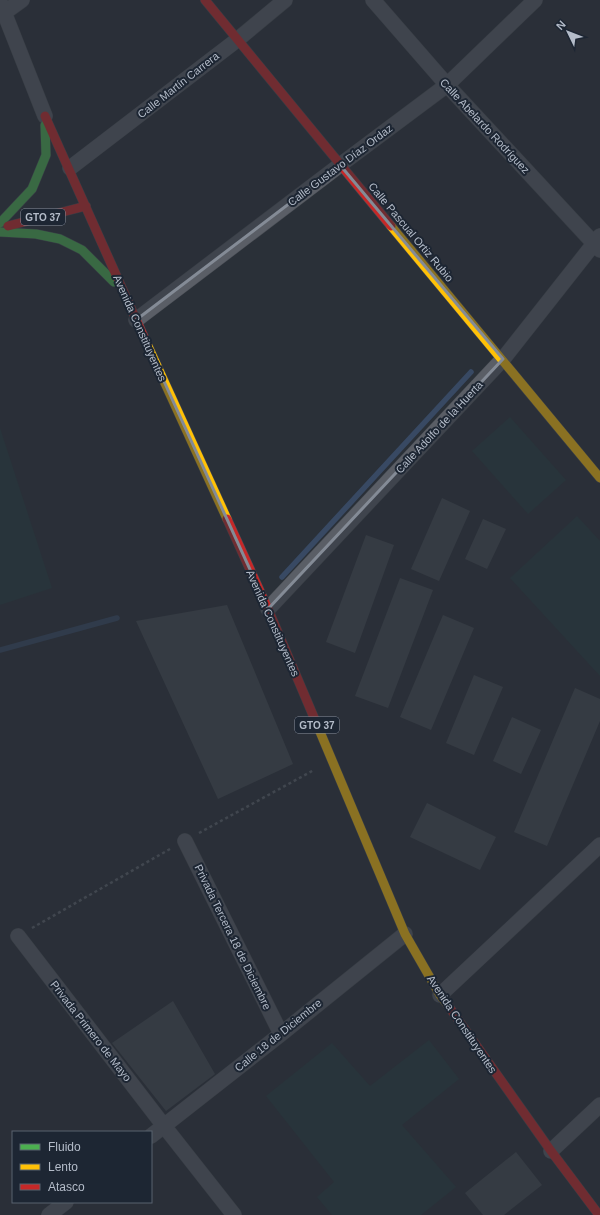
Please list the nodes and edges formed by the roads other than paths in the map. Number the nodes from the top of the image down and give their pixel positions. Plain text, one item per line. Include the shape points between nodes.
1 (22, 0) edge
2 (205, 0) edge
3 (285, 0) edge
4 (373, 0) edge
5 (535, 0) edge
6 (2, 7) edge
7 (238, 40) junction
8 (447, 85) junction
9 (45, 116) junction
10 (340, 165) junction
11 (70, 168) junction
12 (86, 206) junction
13 (0, 223) edge
14 (0, 229) edge
15 (0, 232) edge
16 (598, 243) edge
17 (123, 292) junction
18 (136, 320) junction
19 (503, 359) junction
20 (600, 478) edge
21 (268, 609) junction
22 (185, 841) dead end
23 (600, 845) edge
24 (405, 934) junction
25 (18, 936) dead end
26 (440, 995) junction
27 (281, 1034) junction
28 (600, 1105) edge
29 (164, 1126) junction
30 (152, 1135) edge
31 (551, 1151) junction
32 (65, 1203) edge
33 (49, 1215) edge
34 (234, 1215) edge
35 (599, 1215) edge

1 - 6 street
2 - 7 main road, Calle Pascual Ortiz Rubio
3 - 7 street, Calle Martín Carrera
4 - 8 street, Calle Abelardo Rodríguez
5 - 8 street, Calle Gustavo Díaz Ordaz
6 - 9 street, Avenida Constituyentes
7 - 10 main road, Calle Pascual Ortiz Rubio
7 - 11 street, Calle Martín Carrera
8 - 10 street, Calle Gustavo Díaz Ordaz
8 - 16 street, Calle Abelardo Rodríguez
9 - 11 main road, Avenida Constituyentes
9 - 13 main road via 46,155 32,189
10 - 18 street, Calle Gustavo Díaz Ordaz
10 - 19 main road, Calle Pascual Ortiz Rubio
11 - 12 main road, Avenida Constituyentes
12 - 14 main road, GTO 37
12 - 17 main road, Avenida Constituyentes / GTO 37
15 - 17 main road via 36,234 60,239 82,250
16 - 19 street, Calle Adolfo de la Huerta
17 - 18 main road, Avenida Constituyentes / GTO 37
18 - 21 main road, Avenida Constituyentes / GTO 37
19 - 20 main road, Calle Pascual Ortiz Rubio
19 - 21 street, Calle Adolfo de la Huerta
21 - 24 main road, Avenida Constituyentes / GTO 37
22 - 27 street, Privada Tercera 18 de Diciembre
23 - 26 street
24 - 26 main road, Avenida Constituyentes / GTO 37
24 - 27 street, Calle 18 de Diciembre
25 - 29 street, Privada Primero de Mayo
26 - 31 main road, Avenida Constituyentes / GTO 37
27 - 29 street, Calle 18 de Diciembre
28 - 31 street
29 - 30 street, Calle 18 de Diciembre
29 - 34 street, Privada Primero de Mayo
31 - 35 main road, Avenida Constituyentes / GTO 37
32 - 33 street

